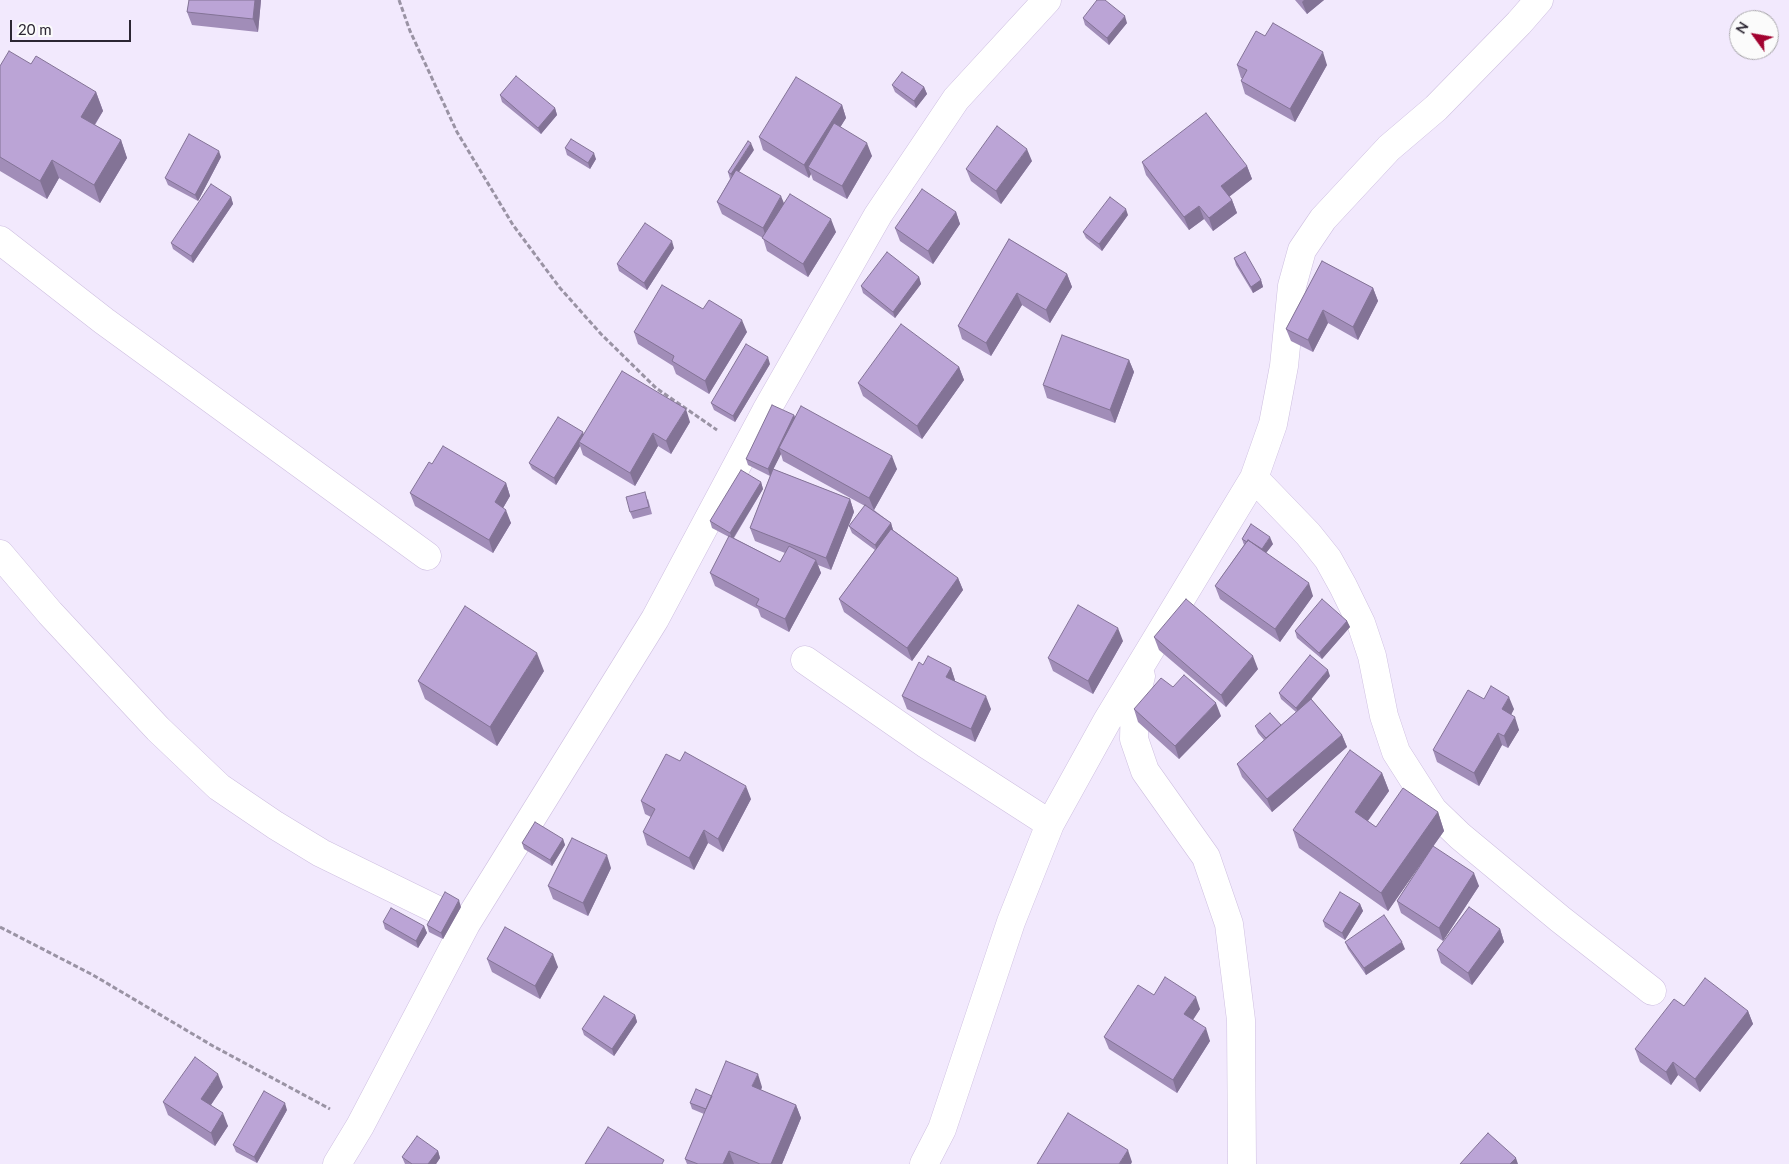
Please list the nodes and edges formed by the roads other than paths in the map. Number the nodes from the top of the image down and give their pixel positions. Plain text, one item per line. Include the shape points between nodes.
1 (1047, 0) edge
2 (1538, 0) edge
3 (0, 240) edge
4 (1254, 478) junction
5 (0, 554) edge
6 (427, 556) dead end
7 (1149, 651) junction
8 (806, 660) dead end
9 (1050, 824) junction
10 (466, 924) junction
11 (1652, 991) dead end
12 (337, 1164) edge
13 (924, 1164) edge
14 (1242, 1164) edge

1 - 10 street via 956,99 878,215 745,450 655,619
2 - 4 street via 1436,108 1388,148 1322,219 1302,250 1292,286 1284,366 1273,424
3 - 6 street via 104,321
4 - 7 street
4 - 11 street via 1308,534 1328,559 1343,586 1372,656 1384,716 1396,752 1433,810 1560,919
5 - 10 street via 158,730 219,787 321,853
7 - 9 street via 1106,721
7 - 14 street via 1135,699 1134,739 1145,771 1206,857 1228,924 1241,1020
8 - 9 street via 926,744
9 - 13 street via 1011,922 942,1129
10 - 12 street

